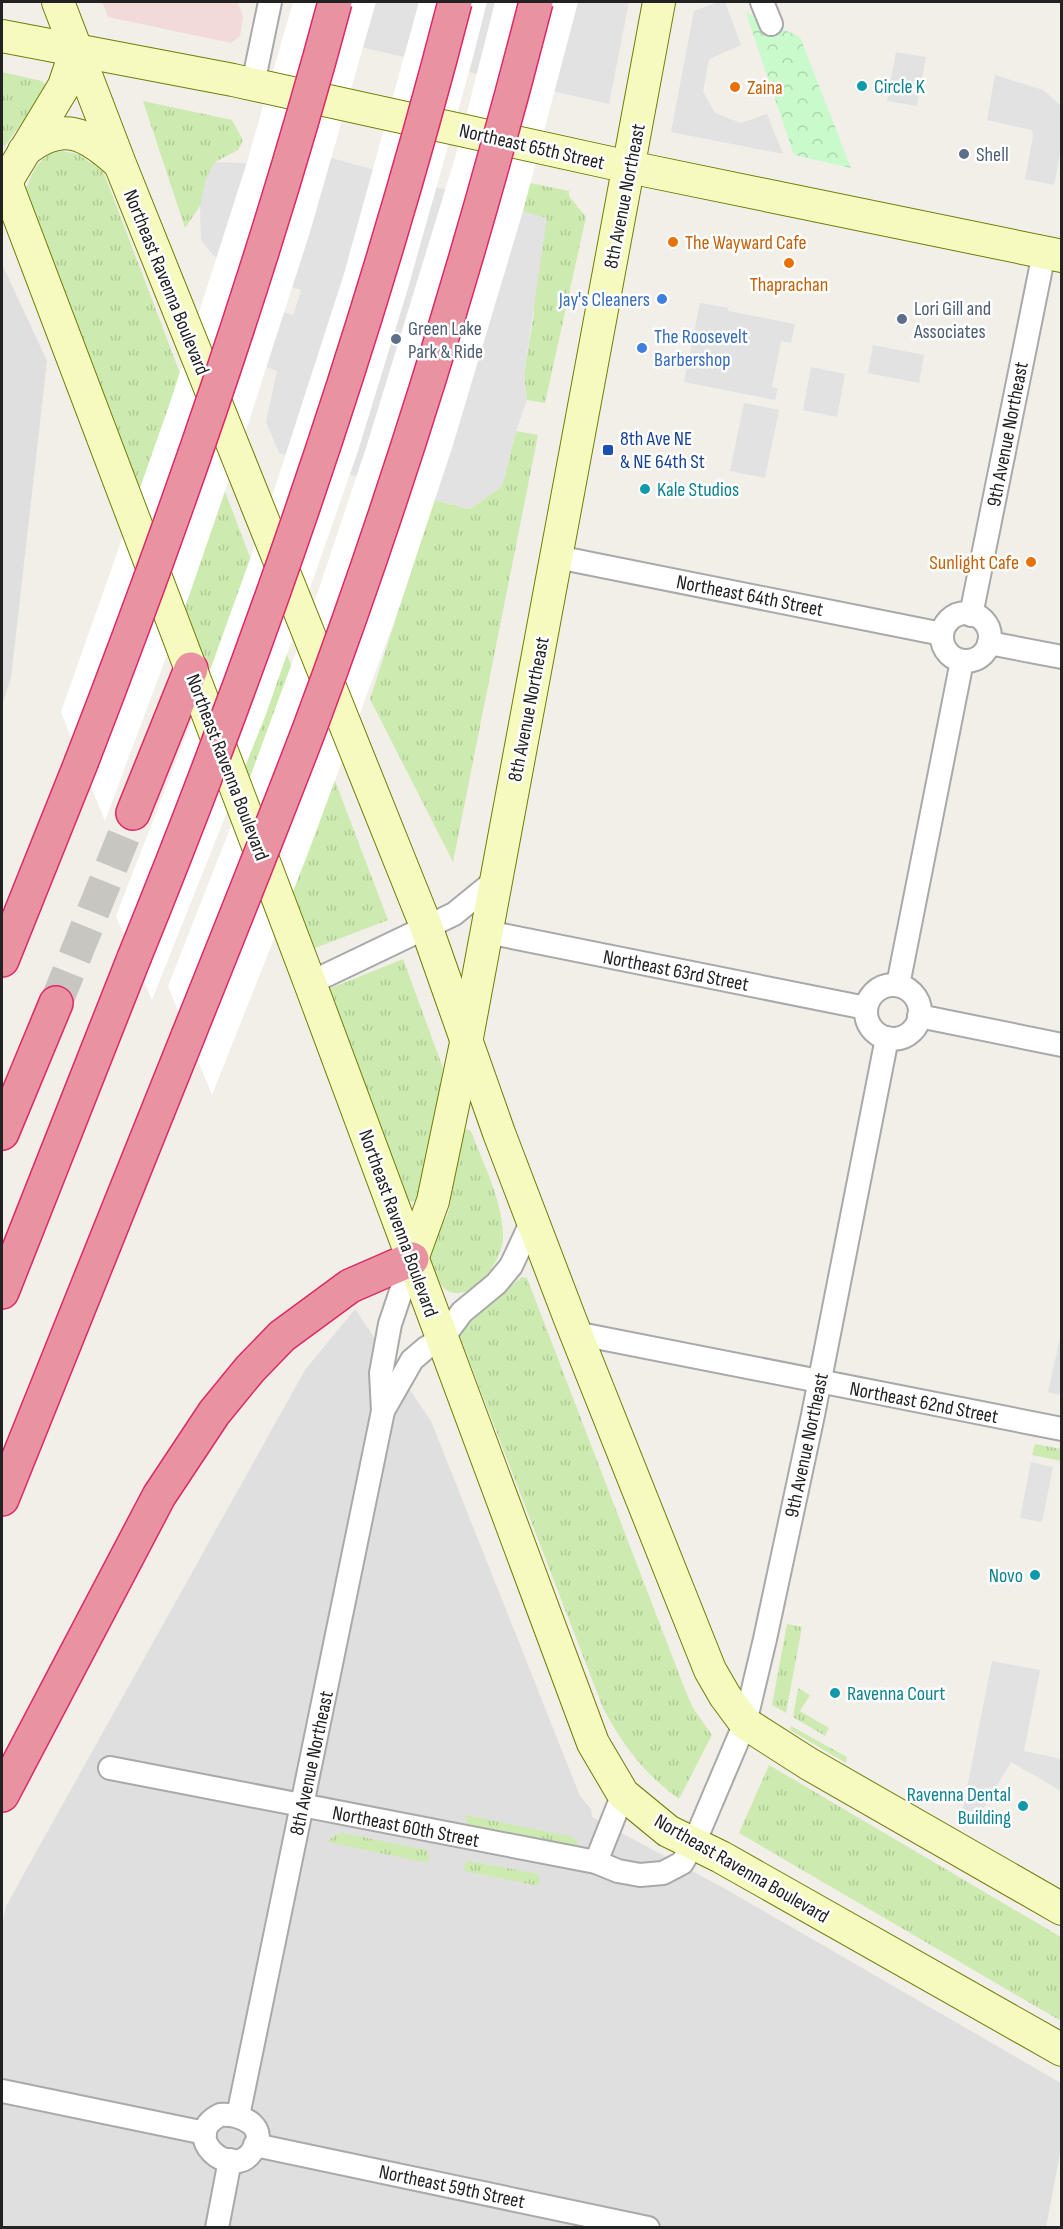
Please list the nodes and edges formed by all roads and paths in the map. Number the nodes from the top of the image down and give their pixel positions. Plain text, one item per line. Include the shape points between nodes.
1 (58, 2) edge
2 (270, 2) edge
3 (334, 2) edge
4 (455, 2) edge
5 (536, 2) edge
6 (659, 2) edge
7 (762, 2) edge
8 (771, 24) dead end
9 (2, 36) edge
10 (76, 51) junction
11 (253, 84) junction
12 (24, 151) junction
13 (120, 164) junction
14 (628, 167) junction
15 (4, 177) edge
16 (1053, 254) edge
17 (557, 557) junction
18 (971, 615) junction
19 (942, 634) junction
20 (989, 643) junction
21 (1062, 657) edge
22 (962, 661) junction
23 (191, 669) junction
24 (133, 813) tunnel mouth
25 (496, 879) junction
26 (426, 926) junction
27 (487, 932) junction
28 (2, 960) edge
29 (310, 983) junction
30 (898, 986) junction
31 (56, 1003) tunnel mouth
32 (866, 1008) junction
33 (919, 1016) junction
34 (887, 1038) junction
35 (466, 1043) junction
36 (1062, 1045) edge
37 (2, 1132) edge
38 (532, 1221) junction
39 (412, 1259) junction
40 (2, 1292) edge
41 (575, 1333) junction
42 (442, 1339) junction
43 (820, 1382) junction
44 (383, 1411) junction
45 (1062, 1429) edge
46 (2, 1498) edge
47 (745, 1723) junction
48 (110, 1768) dead end
49 (623, 1794) junction
50 (2, 1795) edge
51 (303, 1806) junction
52 (694, 1843) junction
53 (596, 1862) junction
54 (1062, 1909) edge
55 (1062, 2050) edge
56 (2, 2091) edge
57 (238, 2116) junction
58 (205, 2133) junction
59 (255, 2145) junction
60 (230, 2160) junction
61 (217, 2228) edge
62 (648, 2228) edge

1 - 10 main road, Northeast Ravenna Boulevard
2 - 11 street
3 - 28 highway, bridge via 215,396 133,628
4 - 40 highway, bridge via 375,286 306,503 221,740
5 - 46 highway, bridge via 470,244 370,558 309,728
6 - 14 main road, 8th Avenue Northeast
7 - 8 street
9 - 10 main road, Northeast 65th Street
10 - 11 main road, Northeast 65th Street
10 - 12 main road via 64,86
10 - 13 main road, Northeast Ravenna Boulevard
11 - 14 main road, Northeast 65th Street
12 - 13 main road via 46,136 73,133 90,139
12 - 15 main road
13 - 26 main road, Northeast Ravenna Boulevard
14 - 16 main road, Northeast 65th Street
14 - 17 main road, 8th Avenue Northeast
15 - 23 main road, Northeast Ravenna Boulevard
16 - 18 street, 9th Avenue Northeast
17 - 19 street, Northeast 64th Street
17 - 25 main road, 8th Avenue Northeast
18 - 19 street via 953,617
18 - 20 street via 986,625
19 - 22 street via 948,653
20 - 21 street
20 - 22 street via 978,658
22 - 30 street
23 - 24 highway
23 - 29 main road, Northeast Ravenna Boulevard
25 - 26 street via 454,914
25 - 27 main road, 8th Avenue Northeast
26 - 29 street
26 - 35 main road, Northeast Ravenna Boulevard
27 - 32 street, Northeast 63rd Street
27 - 35 main road, 8th Avenue Northeast
29 - 39 main road, Northeast Ravenna Boulevard
30 - 32 street via 880,988 872,994
30 - 33 street via 905,987 917,999
31 - 37 highway
32 - 34 street via 871,1028
33 - 34 street via 905,1036
33 - 36 street
34 - 43 street, 9th Avenue Northeast
35 - 38 main road, Northeast Ravenna Boulevard
35 - 39 main road, 8th Avenue Northeast via 433,1201
38 - 41 main road, Northeast Ravenna Boulevard
38 - 42 street, 8th Avenue Northeast via 511,1266 462,1312
39 - 42 main road, Northeast Ravenna Boulevard
39 - 44 street, 8th Avenue Northeast via 390,1324 381,1373
39 - 50 highway via 350,1286 282,1335 214,1413 159,1496
41 - 43 street, Northeast 62nd Street
41 - 47 main road, Northeast Ravenna Boulevard via 710,1670
42 - 44 street, 8th Avenue Northeast via 412,1360
42 - 49 main road, Northeast Ravenna Boulevard via 593,1743
43 - 45 street, Northeast 62nd Street
43 - 47 street, 9th Avenue Northeast
44 - 51 street, 8th Avenue Northeast
47 - 52 street, 9th Avenue Northeast
47 - 54 main road, Northeast Ravenna Boulevard
48 - 51 street, Northeast 60th Street
49 - 52 main road, Northeast Ravenna Boulevard via 668,1831
49 - 53 street
51 - 53 street, Northeast 60th Street
51 - 57 street, 8th Avenue Northeast
52 - 53 street, Northeast 60th Street via 682,1863 663,1873 640,1875
52 - 55 main road, Northeast Ravenna Boulevard
56 - 58 street
57 - 58 street via 214,2118
57 - 59 street via 254,2126
58 - 60 street via 205,2142 215,2156
59 - 60 street via 248,2156
59 - 62 street, Northeast 59th Street
60 - 61 street

